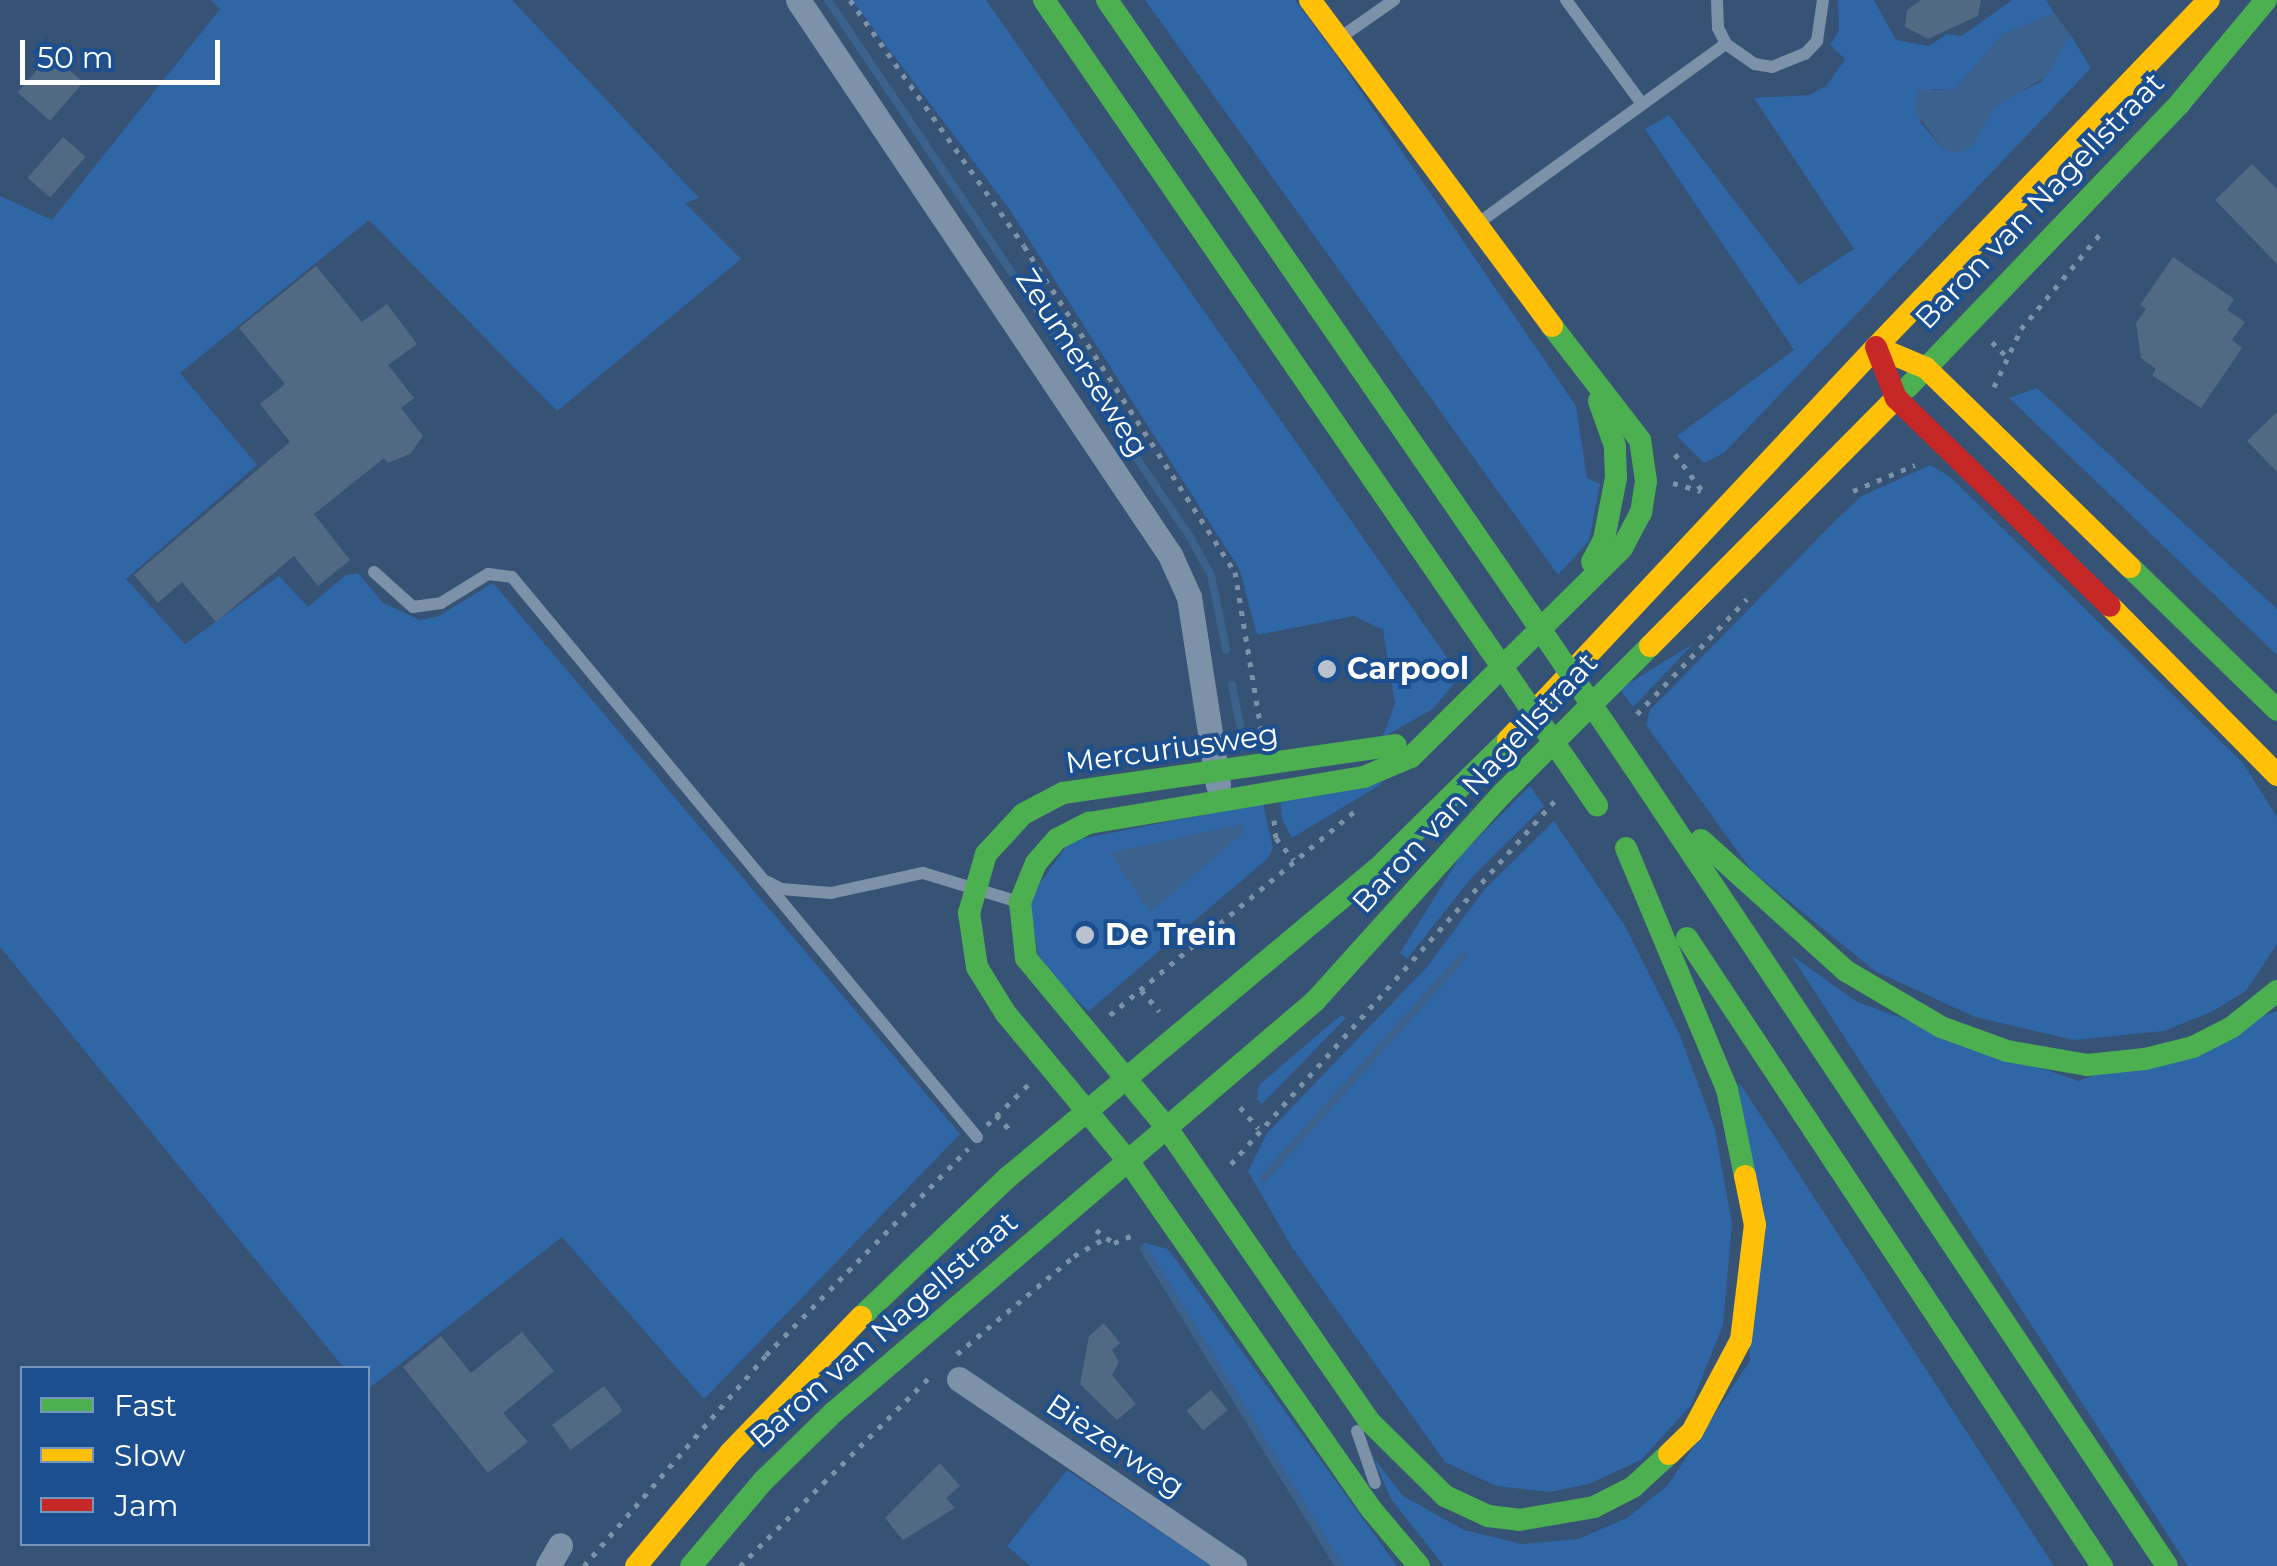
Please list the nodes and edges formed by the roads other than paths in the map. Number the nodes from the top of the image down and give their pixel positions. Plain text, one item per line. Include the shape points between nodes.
1 (798, 0) edge
2 (1044, 0) edge
3 (1106, 0) edge
4 (1310, 0) edge
5 (1394, 0) edge
6 (1566, 0) edge
7 (1717, 0) edge
8 (1824, 0) edge
9 (2209, 0) edge
10 (2266, 0) edge
11 (1339, 39) junction
12 (1726, 44) junction
13 (1642, 104) junction
14 (1477, 224) junction
15 (1876, 347) junction
16 (1926, 368) junction
17 (1896, 398) junction
18 (374, 572) dead end
19 (2277, 710) edge
20 (1446, 722) junction
21 (1216, 772) junction
22 (2277, 775) edge
23 (1220, 800) junction
24 (1658, 803) junction
25 (1612, 827) junction
26 (762, 878) junction
27 (974, 888) junction
28 (1020, 902) junction
29 (2277, 990) edge
30 (1127, 1078) junction
31 (1086, 1112) junction
32 (1167, 1128) junction
33 (976, 1137) road end
34 (1129, 1162) junction
35 (959, 1380) dead end
36 (1340, 1381) junction
37 (1392, 1536) junction
38 (636, 1566) edge
39 (691, 1566) edge
40 (1234, 1566) edge
41 (1418, 1566) edge
42 (2102, 1566) edge
43 (2167, 1566) edge

1 - 21 street, Zeumerseweg via 1170,556 1189,597
2 - 25 main road, bridge
3 - 24 main road, bridge
4 - 11 main road, Mercuriusweg
5 - 11 lane
6 - 13 lane
7 - 12 lane
8 - 12 lane via 1817,41 1790,63 1754,64
9 - 15 main road, Baron van Nagellstraat
10 - 16 main road, Baron van Nagellstraat via 2180,102
11 - 14 main road, Mercuriusweg
12 - 13 lane
13 - 14 lane
14 - 20 main road, Mercuriusweg via 1574,356 1601,404 1615,462 1604,539 1582,583
15 - 16 main road
15 - 17 main road
15 - 30 main road, Baron van Nagellstraat via 1490,760 1378,868
16 - 17 main road, Baron van Nagellstraat
16 - 19 main road
17 - 22 main road
17 - 32 main road, Baron van Nagellstraat via 1541,754 1315,1002
18 - 26 lane via 412,608 442,604 488,574 512,577
20 - 21 main road, Mercuriusweg via 1368,752
20 - 23 main road, Mercuriusweg via 1410,757 1364,777
21 - 23 street, Zeumerseweg
21 - 27 main road, Mercuriusweg via 1040,802 1002,831
23 - 28 main road, Mercuriusweg via 1071,830 1036,862
24 - 29 main road via 1846,971 1941,1027 2007,1051 2087,1064 2145,1059 2206,1040
24 - 43 main road
25 - 36 main road via 1728,1089 1751,1185 1751,1300 1742,1340 1712,1403 1666,1461 1633,1487 1594,1507 1520,1520 1488,1516 1445,1496 1395,1452
25 - 42 main road
26 - 27 lane via 782,890 832,893 922,873
26 - 33 lane
27 - 28 lane
27 - 31 main road, Mercuriusweg via 970,937 977,967
28 - 30 main road via 1020,941 1036,976
30 - 31 main road, Baron van Nagellstraat
30 - 32 main road
31 - 34 main road, Mercuriusweg
31 - 38 main road, Baron van Nagellstraat via 882,1296 730,1453
32 - 34 main road, Baron van Nagellstraat
32 - 36 main road
34 - 37 main road, Mercuriusweg
34 - 39 main road, Baron van Nagellstraat via 834,1412 763,1481
35 - 40 street, Biezerweg
36 - 37 lane
37 - 41 main road, Mercuriusweg

